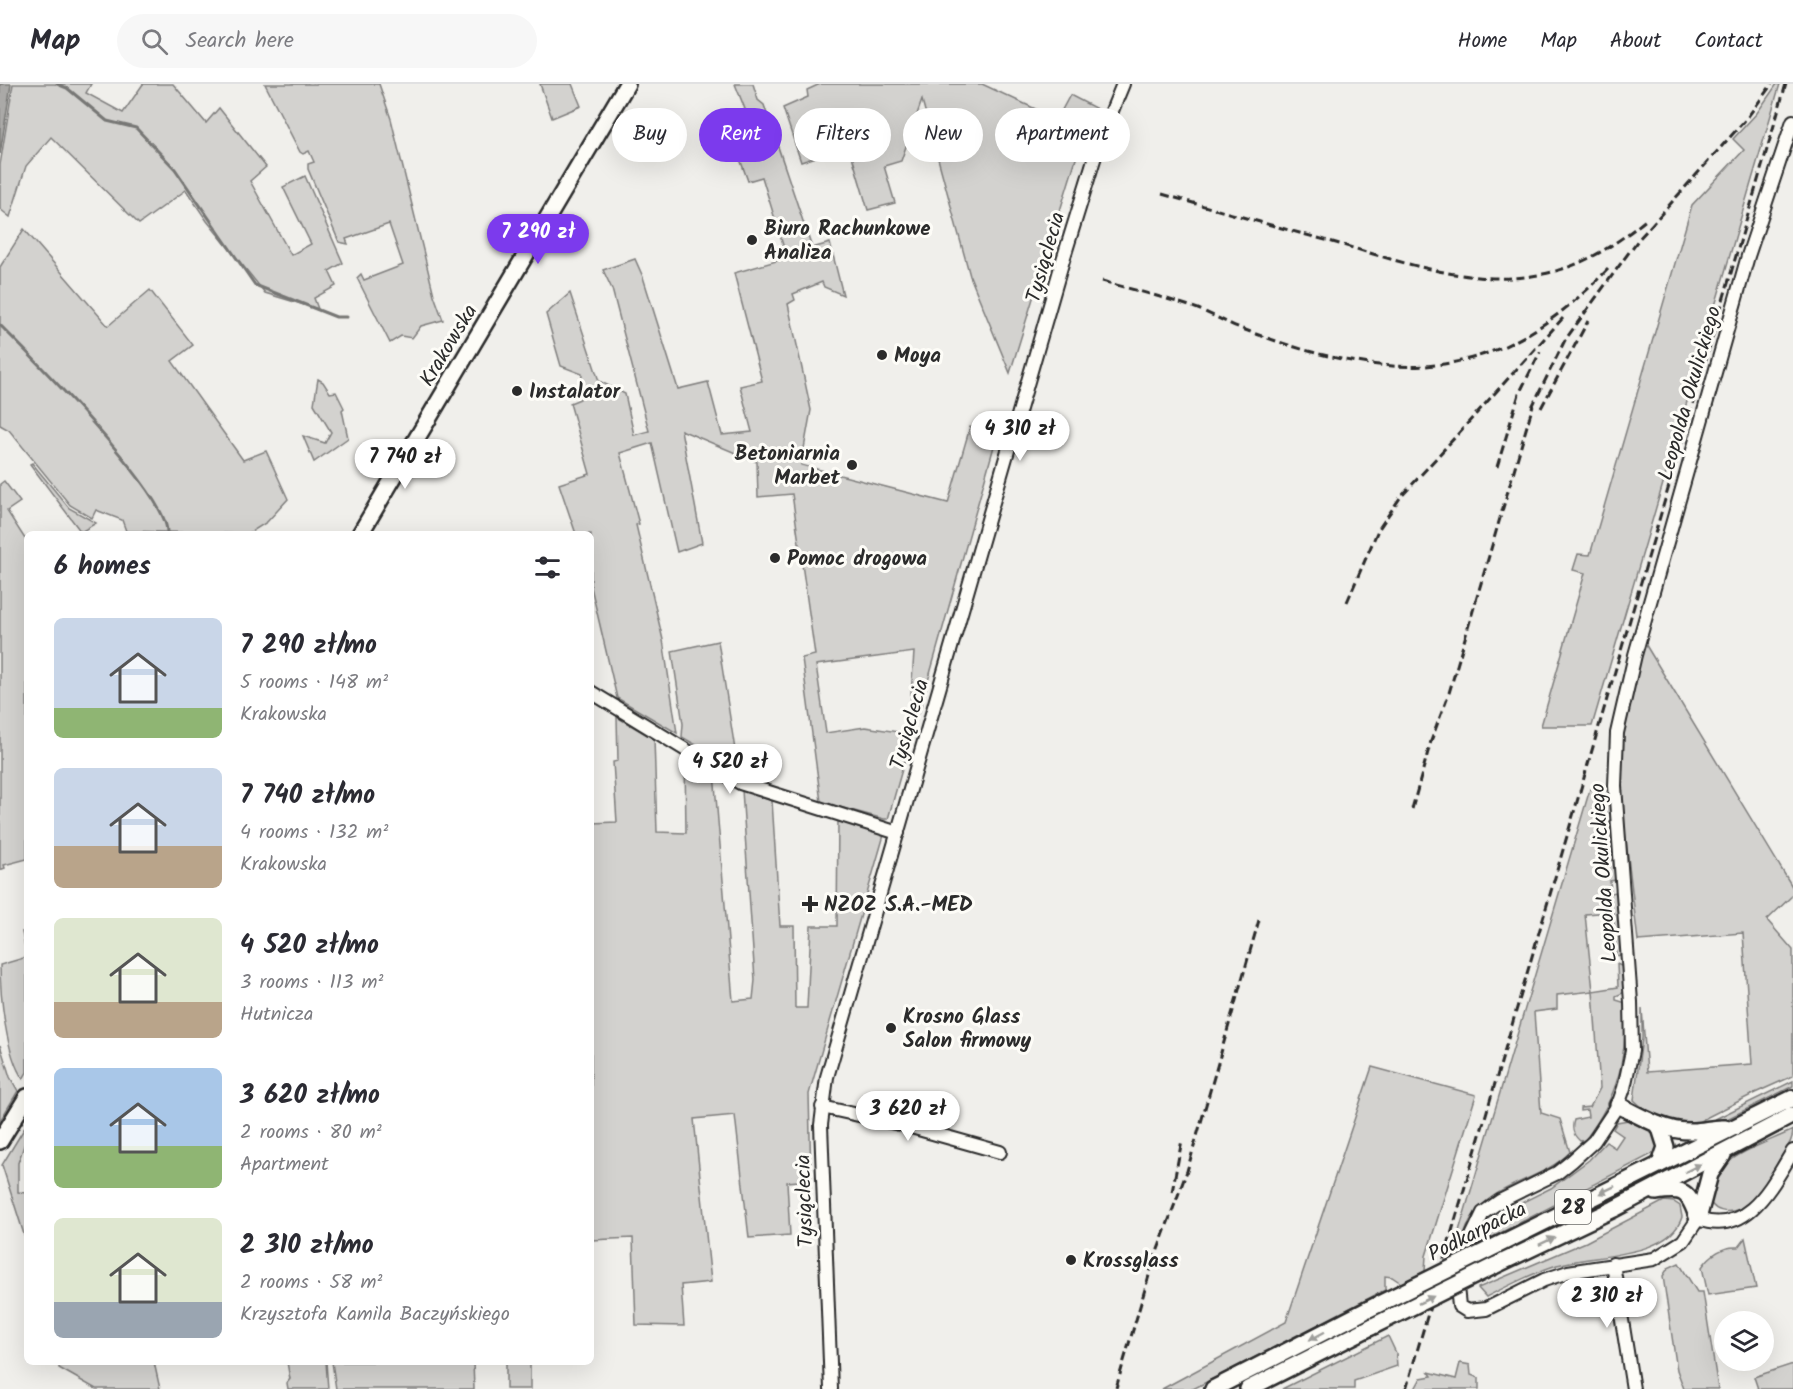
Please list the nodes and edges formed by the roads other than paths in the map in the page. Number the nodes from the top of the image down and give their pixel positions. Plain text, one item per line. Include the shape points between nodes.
1 (627, 84) edge
2 (1123, 84) edge
3 (1793, 121) edge
4 (362, 531) edge
5 (594, 695) edge
6 (898, 833) junction
7 (1793, 1098) edge
8 (24, 1102) edge
9 (1618, 1105) junction
10 (822, 1107) junction
11 (1793, 1115) edge
12 (1659, 1125) junction
13 (1734, 1128) junction
14 (0, 1142) edge
15 (1793, 1151) edge
16 (1000, 1152) dead end
17 (1725, 1152) junction
18 (1660, 1164) junction
19 (1641, 1195) junction
20 (1698, 1218) junction
21 (1612, 1264) junction
22 (831, 1389) edge
23 (1213, 1389) edge
24 (1248, 1389) edge
25 (1633, 1389) edge

1 - 4 main road, Krakowska
2 - 6 street, Tysiąclecia via 1100,140
3 - 9 street, Leopolda Okulickiego via 1748,256 1635,655 1617,733 1615,786 1632,1051
5 - 6 street via 740,783
6 - 10 street, Tysiąclecia via 827,1077
7 - 13 main road, Podkarpacka / 28
8 - 14 main road
9 - 12 main road
9 - 21 street, Leopolda Okulickiego via 1594,1141 1557,1173 1483,1213 1471,1238 1457,1287 1459,1306 1467,1311 1486,1309 1545,1280
10 - 16 street
10 - 22 street, Tysiąclecia
11 - 17 main road, Podkarpacka / 28
12 - 13 main road via 1691,1132
12 - 18 main road via 1666,1148
13 - 18 main road, Podkarpacka / 28
15 - 20 street via 1768,1195 1741,1217 1720,1222
19 -> 17 main road, Podkarpacka / 28
17 - 20 main road via 1710,1174
18 -> 23 main road, Podkarpacka / 28, bridge
19 - 20 main road via 1674,1189 1692,1202
24 -> 19 main road, Podkarpacka / 28, bridge
20 - 21 street, Leopolda Okulickiego via 1683,1241 1666,1253 1654,1259
21 - 25 street

